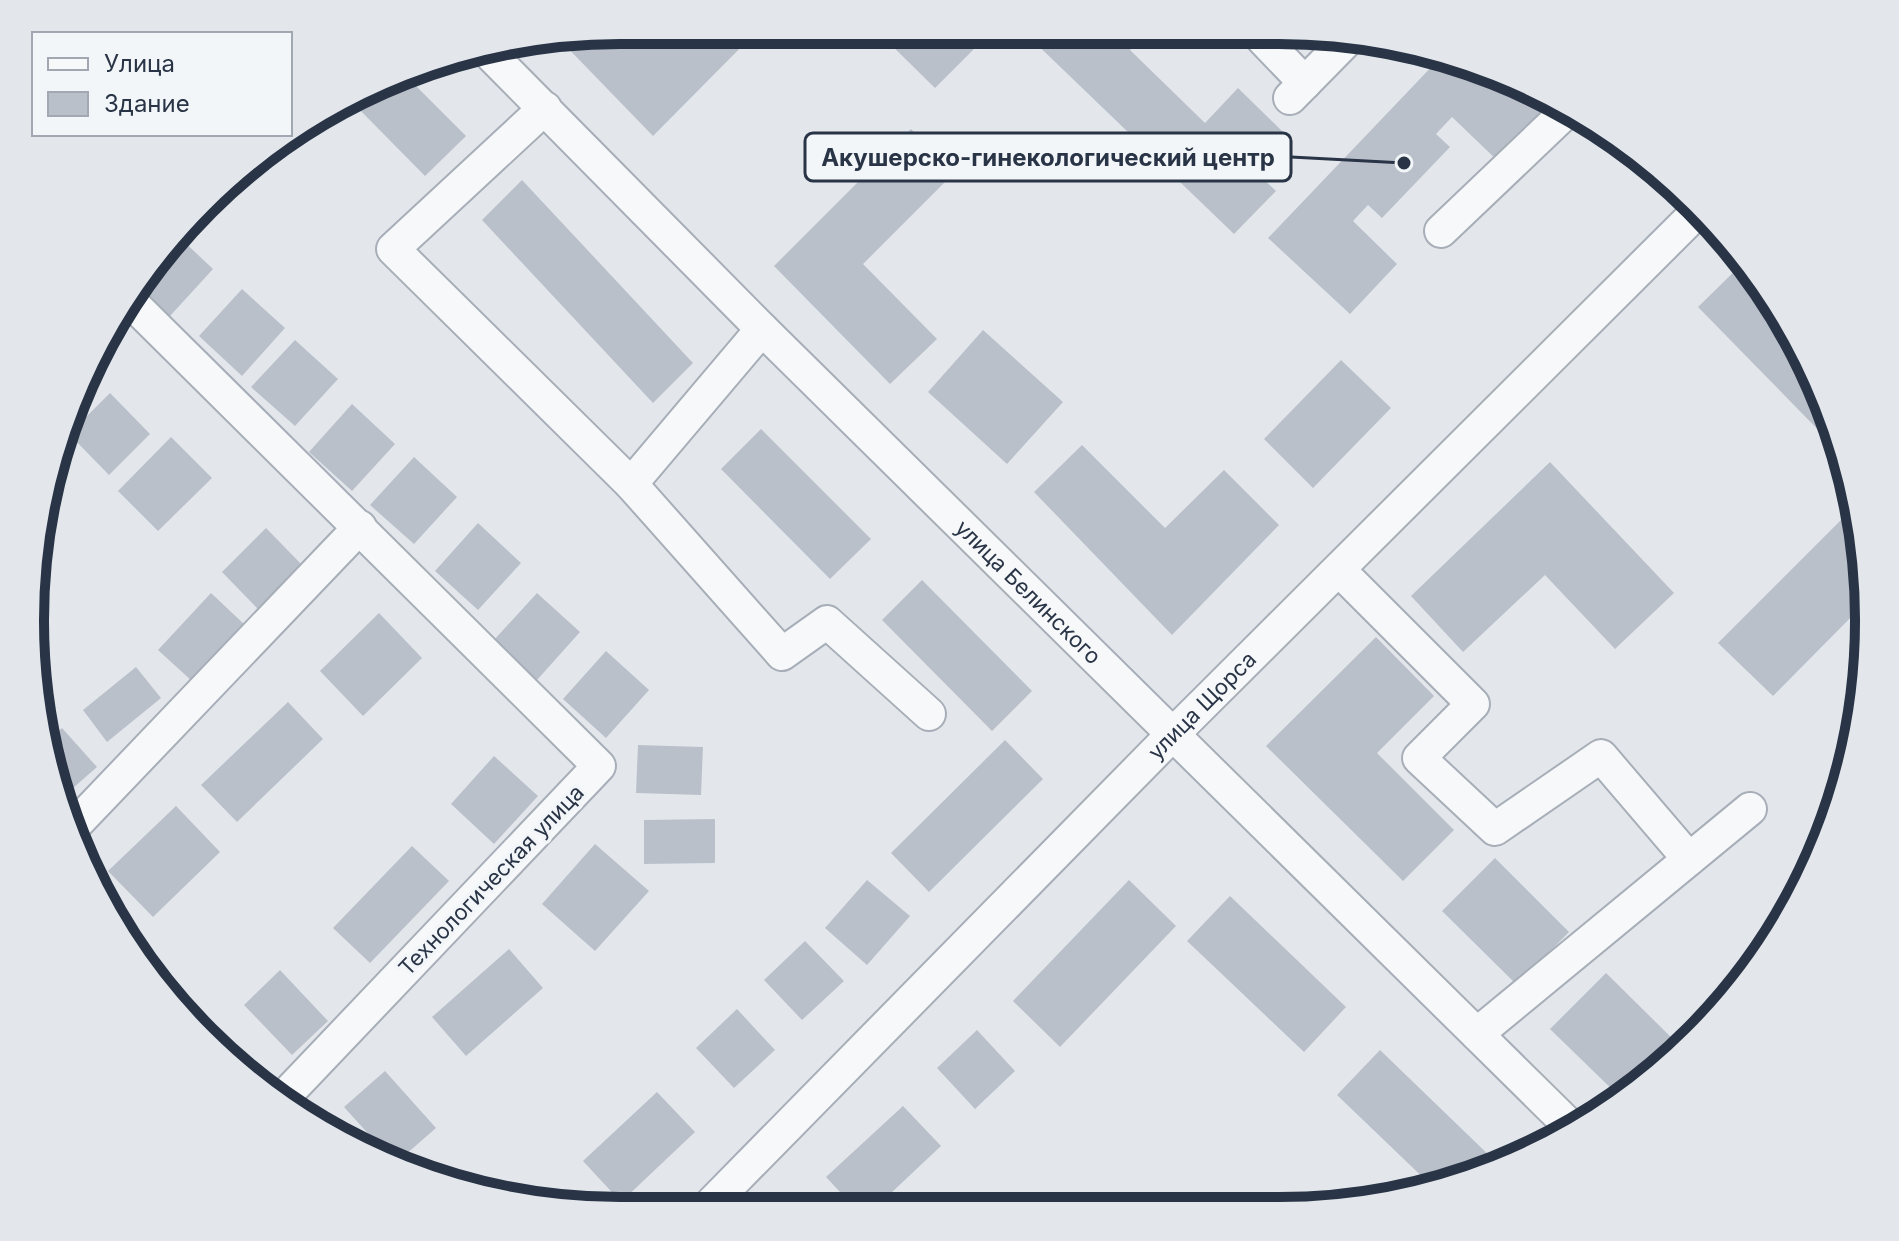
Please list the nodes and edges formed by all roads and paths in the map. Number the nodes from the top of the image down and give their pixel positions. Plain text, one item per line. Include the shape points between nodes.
1 (1265, 44) edge
2 (1340, 48) edge
3 (494, 58) edge
4 (545, 108) junction
5 (1560, 117) edge
6 (1691, 218) edge
7 (1441, 231) dead end
8 (136, 307) edge
9 (762, 329) junction
10 (631, 484) junction
11 (360, 527) junction
12 (1339, 570) junction
13 (929, 714) dead end
14 (1174, 733) junction
15 (1750, 809) dead end
16 (80, 820) edge
17 (1689, 859) junction
18 (1477, 1034) junction
19 (289, 1092) edge
20 (1565, 1121) edge
21 (718, 1197) edge

1 - 2 street via 1298,91
3 - 4 street, улица Белинского
4 - 9 street, улица Белинского
4 - 10 street via 393,249
5 - 7 street
6 - 12 street, улица Щорса
8 - 11 street, Технологическая улица
9 - 10 street
9 - 14 street, улица Белинского
10 - 13 street via 782,654 827,622
11 - 16 street
11 - 19 street, Технологическая улица via 599,766
12 - 14 street, улица Щорса
12 - 17 street via 1473,704 1419,758 1495,829 1601,756
14 - 18 street, улица Белинского
14 - 21 street, улица Щорса
15 - 17 street
17 - 18 street
18 - 20 street, улица Белинского

